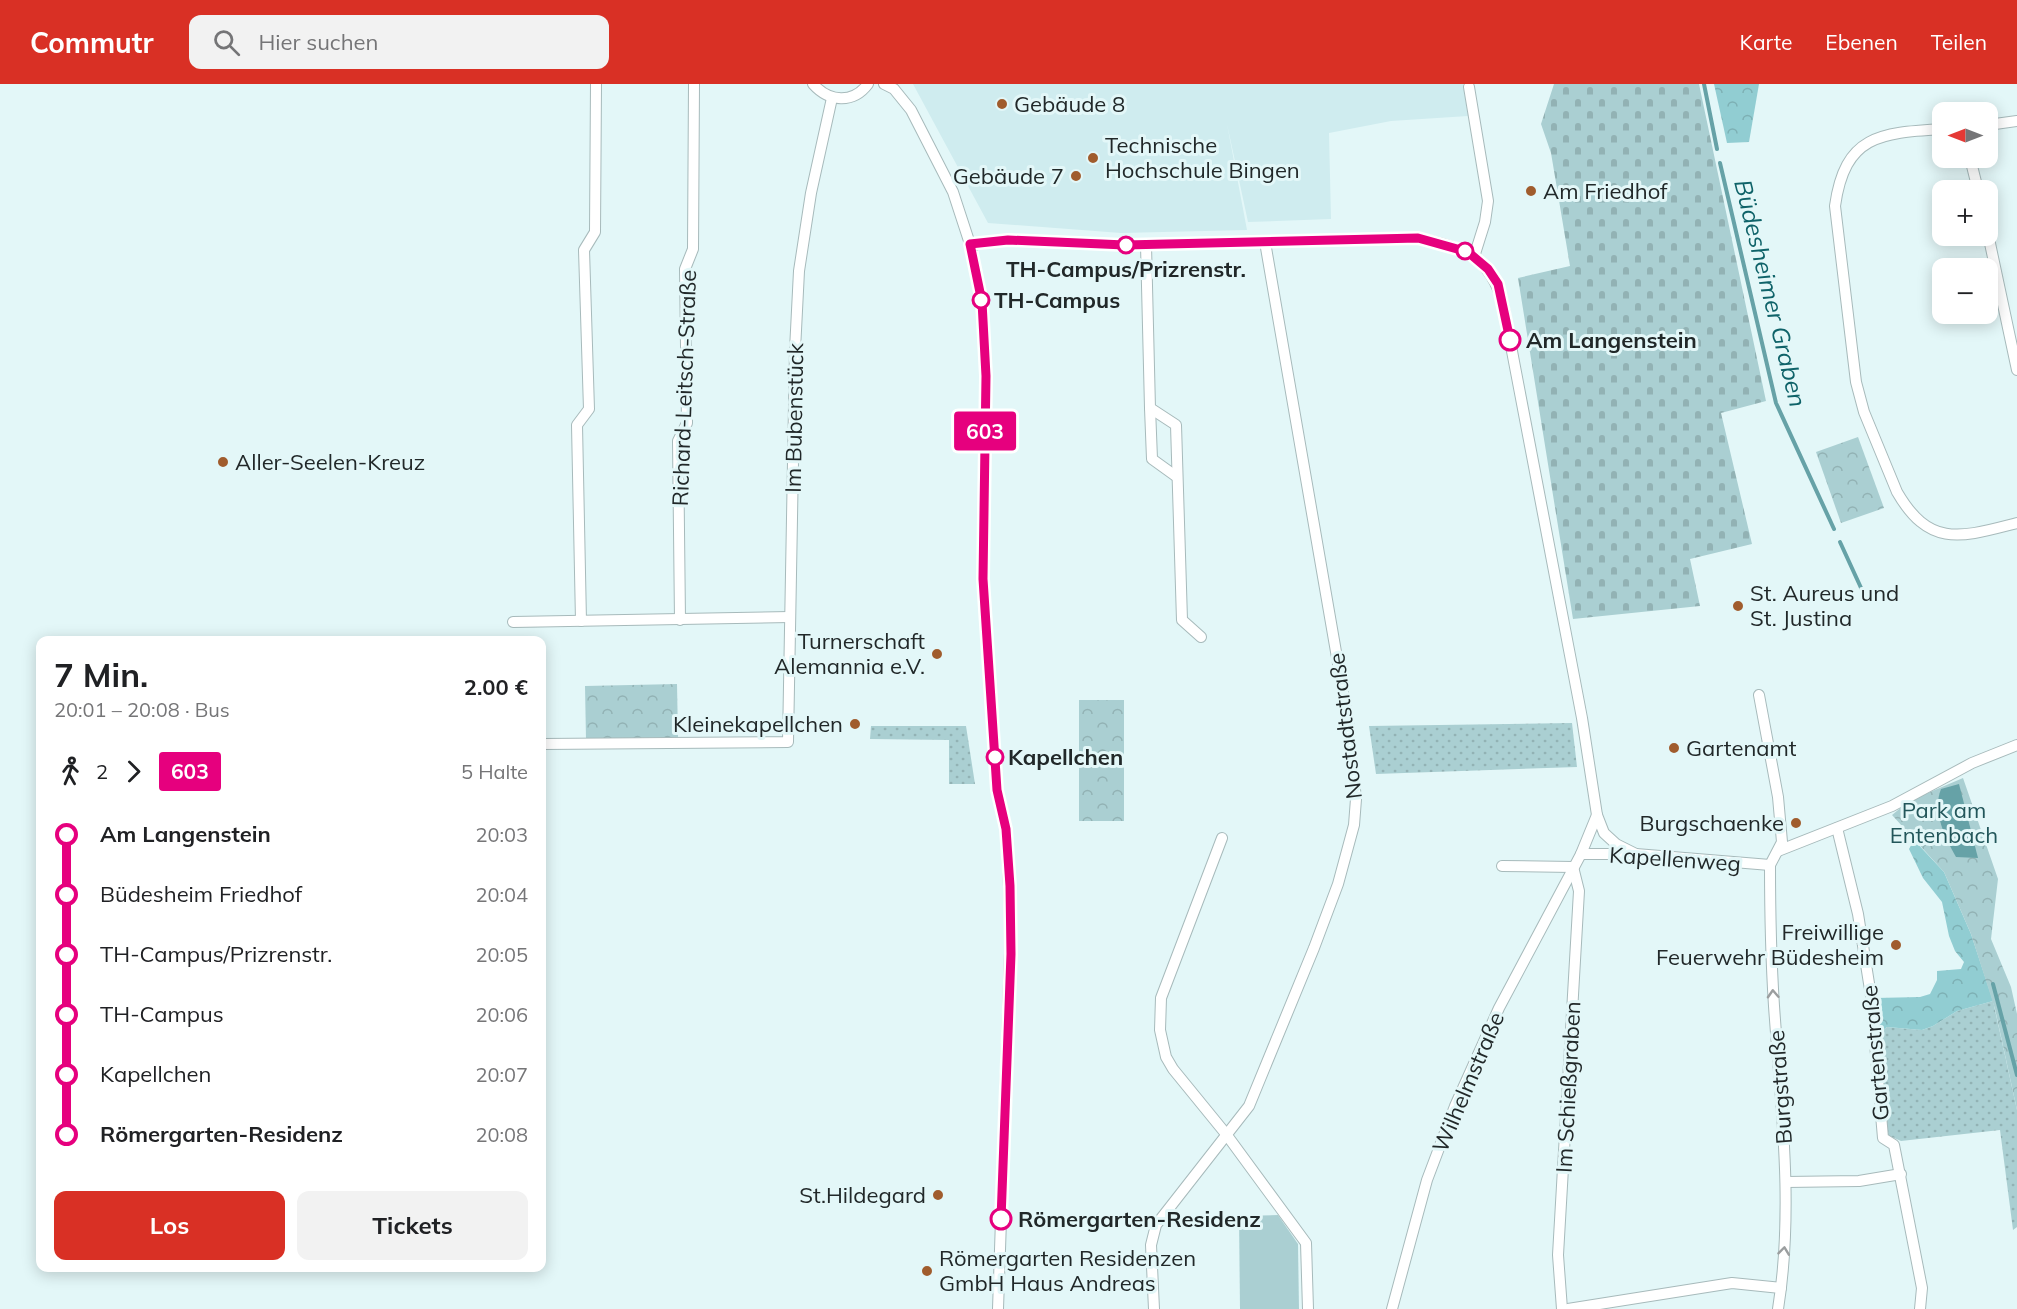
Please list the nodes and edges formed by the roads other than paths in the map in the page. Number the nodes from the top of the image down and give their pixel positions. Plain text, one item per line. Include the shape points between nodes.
1 (596, 84) edge
2 (694, 84) edge
3 (813, 84) edge
4 (868, 84) edge
5 (884, 84) edge
6 (1469, 87) dead end
7 (832, 98) junction
8 (2017, 122) edge
9 (1998, 124) edge
10 (1932, 130) edge
11 (1265, 242) junction
12 (970, 244) junction
13 (1146, 245) junction
14 (1991, 246) edge
15 (1474, 257) junction
16 (2017, 370) edge
17 (1150, 408) junction
18 (1177, 477) junction
19 (2017, 523) edge
20 (790, 617) junction
21 (680, 620) junction
22 (580, 621) junction
23 (513, 622) dead end
24 (1201, 637) dead end
25 (1760, 696) dead end
26 (546, 744) edge
27 (2017, 745) edge
28 (1597, 815) junction
29 (1837, 828) junction
30 (1222, 838) dead end
31 (1778, 851) junction
32 (1581, 854) junction
33 (1636, 854) junction
34 (1770, 865) junction
35 (1502, 866) dead end
36 (1573, 867) junction
37 (1226, 1134) junction
38 (1900, 1174) junction
39 (1786, 1182) junction
40 (1781, 1288) junction
41 (998, 1309) edge
42 (1154, 1309) edge
43 (1308, 1309) edge
44 (1392, 1309) edge
45 (1562, 1309) edge
46 (1568, 1309) edge
47 (1778, 1309) edge
48 (1920, 1309) edge

1 - 22 street via 595,232 584,250 589,409 577,425
2 - 21 street, Richard-Leitsch-Straße via 693,249 685,268 687,423 678,441
3 - 7 street
4 - 7 street via 851,97
5 - 12 street via 894,89 911,110 953,192
6 - 15 street via 1488,201
7 - 20 street, Im Bubenstück via 799,271
8 - 9 street
10 - 19 street via 1880,137 1862,146 1848,160 1839,179 1835,206 1856,382 1863,411 1897,492 1926,526 1942,534 1962,535
11 - 13 street
11 - 15 street via 1418,238 1448,245
11 - 37 street, Nostadtstraße via 1337,656 1356,799 1347,855 1295,998 1250,1106
12 - 13 street via 1008,240
12 - 41 street via 982,302 986,376 983,579 997,790 1006,829 1011,924
13 - 17 street
14 - 16 street
15 - 28 street via 1498,284 1503,304
17 - 18 street via 1152,459
17 - 18 street via 1176,425
18 - 24 street via 1182,620
20 - 21 street
20 - 26 street, Im Bubenstück via 788,742
21 - 22 street
22 - 23 street
25 - 31 street via 1778,797 1782,842
27 - 29 street via 1972,763 1892,806
28 - 32 street, Wilhelmstraße
28 - 33 street via 1604,833
29 - 31 street
29 - 38 street, Gartenstraße via 1858,914 1871,996 1883,1138 1894,1145
30 - 37 street via 1166,984 1159,1014 1163,1046 1173,1069
31 - 34 street
32 - 33 street, Kapellenweg
32 - 36 street, Wilhelmstraße
33 - 34 street, Kapellenweg
39 -> 34 street, Burgstraße via 1772,973
35 - 36 street
36 - 44 street, Wilhelmstraße via 1498,1008 1455,1106 1427,1180
36 - 45 street, Im Schießgraben via 1579,891 1558,1255
37 - 42 street, Nostadtstraße via 1156,1225 1151,1245
37 - 43 street via 1306,1243
38 - 39 street via 1859,1180
38 - 48 street, Gartenstraße via 1922,1288
40 -> 39 street, Burgstraße
40 - 46 street via 1732,1283
40 - 47 street, Burgstraße

